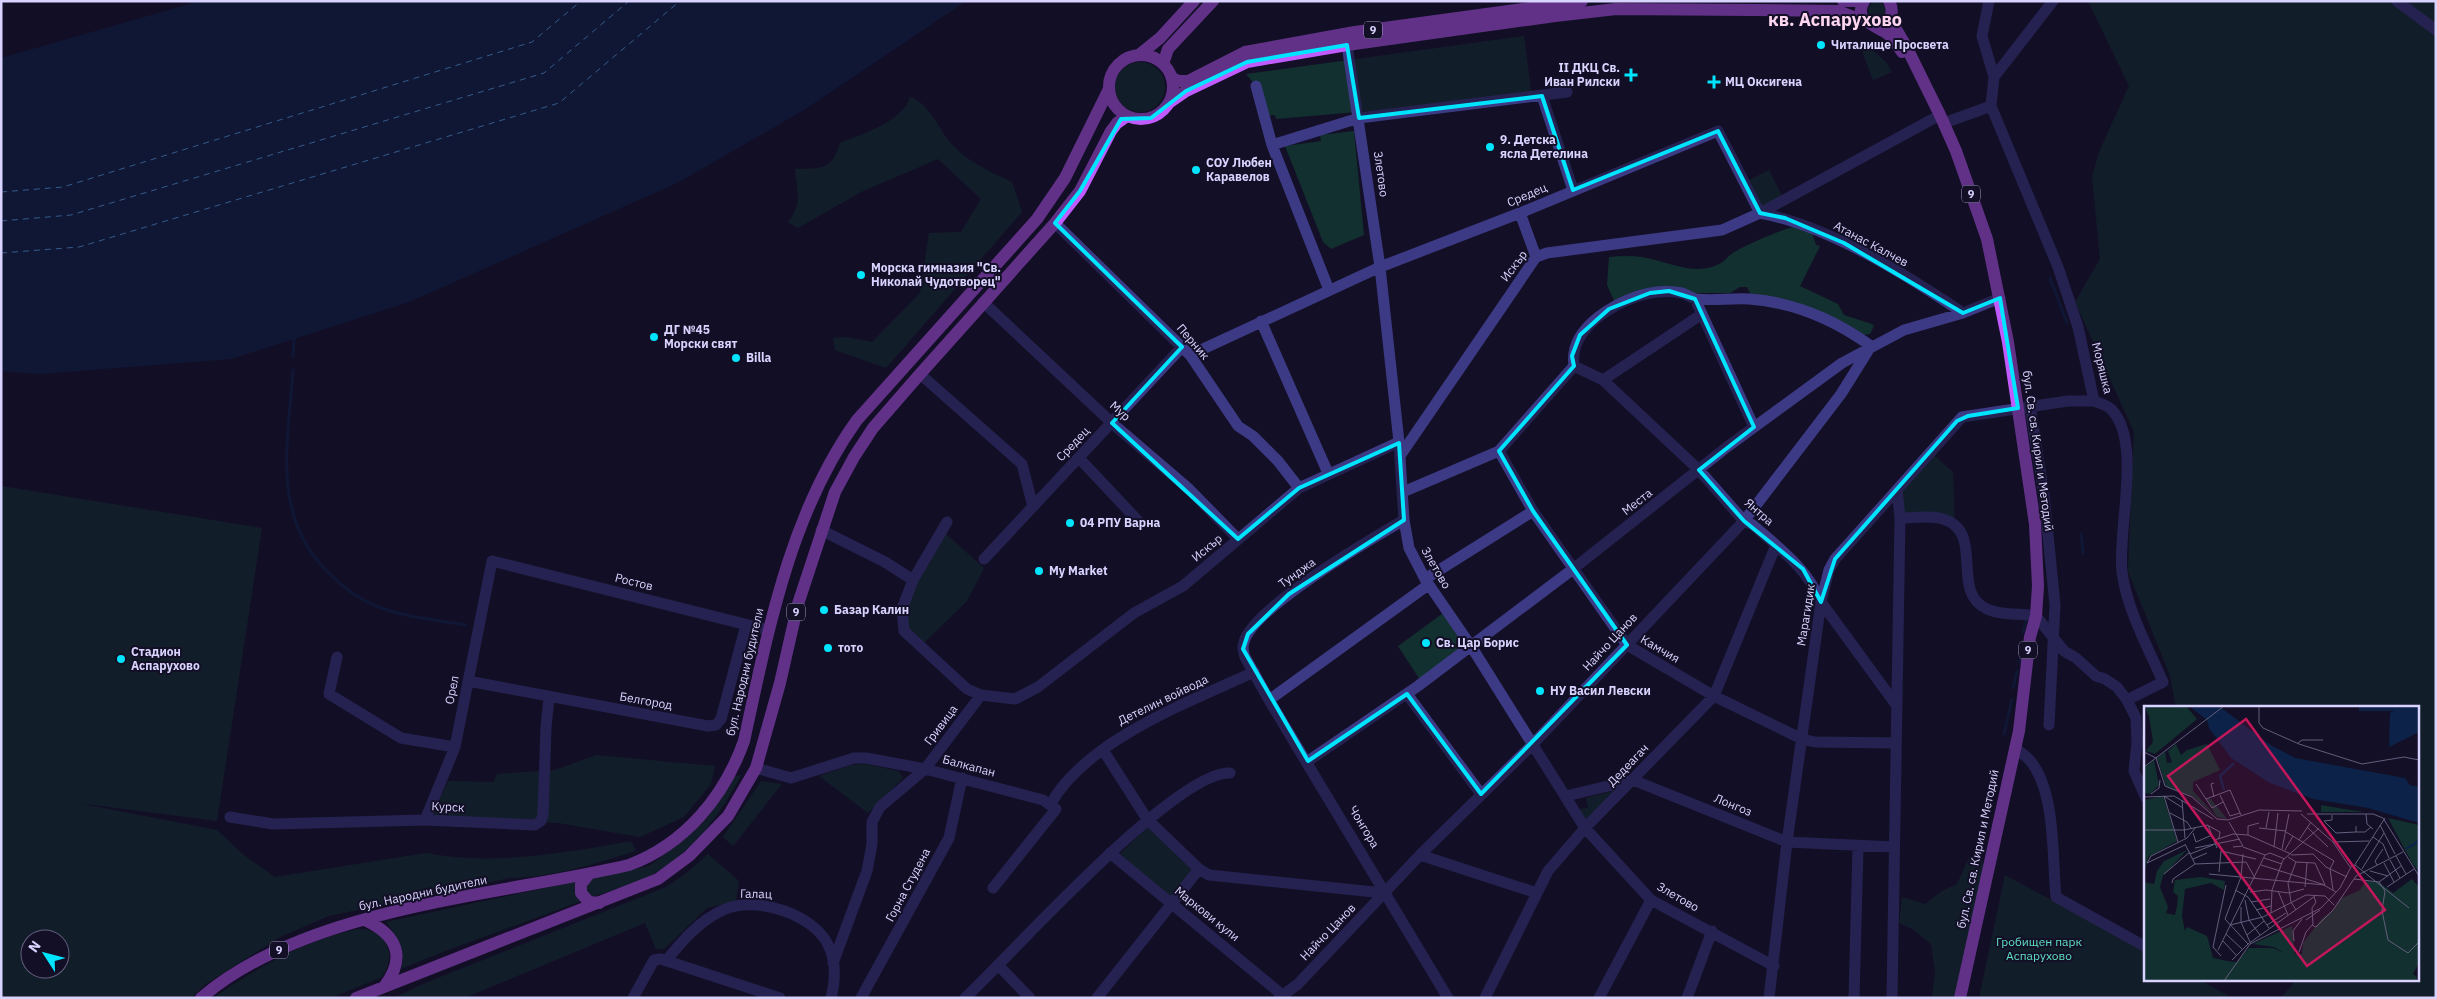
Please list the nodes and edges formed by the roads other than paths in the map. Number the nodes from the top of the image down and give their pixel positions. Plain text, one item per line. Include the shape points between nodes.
1 (1194, 1) edge
2 (1213, 1) edge
3 (1582, 1) edge
4 (1842, 1) edge
5 (1864, 1) edge
6 (1889, 1) edge
7 (1989, 1) edge
8 (2053, 1) edge
9 (2397, 1) edge
10 (1556, 7) edge
11 (1890, 19) junction
12 (1870, 24) junction
13 (2436, 30) edge
14 (1347, 45) junction
15 (1139, 55) junction
16 (1163, 64) junction
17 (1994, 77) junction
18 (1172, 78) junction
19 (1256, 86) dead end
20 (1109, 89) junction
21 (1568, 92) dead end
22 (1930, 93) junction
23 (1542, 96) junction
24 (1170, 102) junction
25 (1991, 106) junction
26 (1127, 116) junction
27 (1359, 118) junction
28 (1942, 119) junction
29 (1272, 145) junction
30 (1573, 190) junction
31 (1520, 213) junction
32 (1760, 213) junction
33 (1055, 223) junction
34 (1536, 257) junction
35 (1380, 267) junction
36 (1329, 290) junction
37 (1694, 298) junction
38 (2000, 298) junction
39 (983, 302) junction
40 (1963, 313) junction
41 (1702, 314) junction
42 (1261, 321) junction
43 (1871, 346) junction
44 (1186, 351) junction
45 (1574, 366) junction
46 (920, 374) junction
47 (1603, 380) junction
48 (2094, 401) junction
49 (2024, 407) junction
50 (1112, 423) junction
51 (1754, 427) junction
52 (1399, 442) junction
53 (1499, 451) junction
54 (1400, 456) junction
55 (1079, 458) junction
56 (1699, 470) junction
57 (1328, 473) junction
58 (1300, 488) junction
59 (1898, 490) junction
60 (1403, 492) junction
61 (1033, 507) junction
62 (1533, 510) junction
63 (1900, 518) junction
64 (1404, 520) junction
65 (1744, 521) junction
66 (946, 522) dead end
67 (1141, 524) dead end
68 (821, 530) junction
69 (1238, 539) junction
70 (1776, 545) junction
71 (984, 559) dead end
72 (492, 560) joint
73 (1573, 569) junction
74 (913, 580) junction
75 (1427, 582) junction
76 (1821, 602) junction
77 (2036, 616) junction
78 (746, 625) junction
79 (768, 630) junction
80 (2053, 636) junction
81 (1627, 645) junction
82 (1471, 646) junction
83 (337, 657) dead end
84 (1254, 672) junction
85 (468, 681) junction
86 (1406, 694) junction
87 (981, 695) junction
88 (1714, 696) junction
89 (549, 698) junction
90 (1270, 700) junction
91 (2127, 700) junction
92 (1897, 706) junction
93 (2049, 725) dead end
94 (1802, 739) junction
95 (1896, 743) junction
96 (1533, 744) junction
97 (455, 747) junction
98 (2015, 748) junction
99 (1103, 750) junction
100 (1308, 761) junction
101 (756, 768) junction
102 (925, 768) junction
103 (1230, 773) dead end
104 (962, 778) junction
105 (1633, 780) junction
106 (1481, 794) junction
107 (2144, 794) edge
108 (1566, 796) junction
109 (1053, 807) junction
110 (230, 817) dead end
111 (1147, 819) junction
112 (425, 820) junction
113 (1585, 828) junction
114 (1787, 842) junction
115 (1858, 847) junction
116 (1894, 847) junction
117 (1110, 853) junction
118 (1420, 856) junction
119 (1199, 869) junction
120 (589, 874) junction
121 (993, 888) dead end
122 (1384, 893) junction
123 (1537, 893) junction
124 (1651, 900) junction
125 (1171, 902) junction
126 (599, 903) junction
127 (365, 920) junction
128 (1712, 931) junction
129 (2144, 946) edge
130 (666, 961) junction
131 (834, 964) junction
132 (999, 966) junction
133 (1774, 966) junction
134 (381, 992) edge
135 (757, 994) edge
136 (1283, 997) edge
137 (201, 998) edge
138 (356, 998) edge
139 (633, 998) edge
140 (780, 998) edge
141 (831, 998) edge
142 (861, 998) edge
143 (965, 998) edge
144 (1030, 998) edge
145 (1097, 998) edge
146 (1448, 998) edge
147 (1485, 998) edge
148 (1600, 998) edge
149 (1687, 998) edge
150 (1769, 998) edge
151 (1854, 998) edge
152 (1892, 998) edge
153 (1960, 998) edge

1 - 15 main road via 1160,38
2 - 16 main road via 1168,49
3 - 10 main road, 9
4 - 5 main road
5 - 12 main road via 1861,13
6 - 11 main road, 9 via 1892,9
7 - 17 street via 1982,36
8 - 17 street
9 - 13 street
10 - 12 main road, 9 via 1838,11
10 - 14 main road, 9
10 - 18 main road, 9 via 1355,32 1245,52 1188,81
11 - 12 main road via 1884,25
11 - 22 main road, 9
12 - 22 main road, 9 via 1888,35
14 - 24 main road, 9 via 1247,62
14 - 27 street, Злетово
15 - 16 main road via 1149,56
15 - 20 main road, 9 via 1118,65 1111,76
16 - 18 main road
17 - 25 street
18 - 24 main road
19 - 29 street
20 - 26 main road via 1114,105
20 - 79 main road, бул. Народни будители / 9 via 1065,178 1037,219 883,391 836,449 808,510
21 - 23 street
22 - 28 main road, бул. Св. св. Кирил и Методий / 9
23 - 27 street
23 - 30 street
24 - 26 main road, 9 via 1151,118
25 - 28 street, Искър
25 - 48 street, Моряшка via 2058,267 2078,327
26 - 33 main road, 9 via 1112,131 1080,191
27 - 29 street
27 - 35 street, Злетово
28 - 32 street, Искър
28 - 38 main road, бул. Св. св. Кирил и Методий / 9 via 1987,239
29 - 36 street
30 - 31 street, Средец
30 - 32 street, Средец via 1718,131
31 - 34 street
31 - 35 street, Средец
32 - 34 street, Искър via 1722,230 1547,252
32 - 40 street, Атанас Калчев via 1785,218 1837,240
33 - 39 main road, 9
33 - 44 street, Перник
34 - 54 street, Искър
35 - 36 street, Средец
35 - 52 street, Злетово
36 - 42 street, Средец
37 - 41 street
37 - 43 street via 1750,299 1800,308 1827,319
37 - 45 street via 1669,291 1650,293 1609,309 1580,335 1572,356
38 - 40 street, Места
38 - 49 main road, бул. Св. св. Кирил и Методий / 9
39 - 46 main road, 9
39 - 50 street, Мур
40 - 43 street, Места via 1926,322
41 - 47 street
41 - 51 street
42 - 44 street, Средец
42 - 57 street
43 - 51 street, Места via 1842,363
43 - 65 street, Найчо Цанов via 1841,394
44 - 50 street, Средец
44 - 58 street, Перник via 1238,426 1253,436
45 - 47 street, Янтра
45 - 53 street
46 - 61 street via 1022,464
46 - 68 main road, 9 via 854,456 835,492
47 - 56 street, Янтра
48 - 49 street, Марагидик
48 - 91 street, Моряшка via 2110,408 2121,423 2125,438 2122,572 2135,618 2163,682
49 - 59 street, Марагидик via 1962,417
49 - 77 main road, бул. Св. св. Кирил и Методий / 9 via 2035,524
49 - 80 street via 2048,527 2055,605
50 - 55 street, Средец
50 - 69 street, Мур via 1189,489
51 - 56 street, Места
52 - 54 street, Злетово
52 - 57 street, Искър
53 - 60 street
53 - 62 street, Камчия
54 - 60 street, Злетово
55 - 61 street, Средец
55 - 67 street
56 - 65 street, Янтра
56 - 73 street, Места
57 - 58 street, Искър
58 - 69 street, Искър
59 - 63 street
59 - 76 street, Марагидик via 1836,559 1829,570
60 - 64 street, Злетово
61 - 71 street, Средец
62 - 73 street, Камчия
62 - 75 street
63 - 77 street via 1942,519 1956,525 1964,541 1971,594 1986,609
63 - 92 street
64 - 75 street, Злетово via 1408,548
64 - 84 street, Тунджа via 1289,594 1264,616 1244,641 1245,657
65 - 70 street, Янтра
65 - 81 street, Найчо Цанов
66 - 74 street
68 - 74 street via 886,562
68 - 101 main road, 9 via 798,604
69 - 87 street, Искър via 1183,586 1134,613 1038,687 1015,700
70 - 76 street, Янтра via 1802,569
70 - 88 street, Дедеагач
72 - 78 street, Ростов
72 - 85 street, Орел
73 - 81 street, Камчия
73 - 82 street, Места
74 - 87 street via 902,608 904,631 967,689
75 - 82 street, Злетово
75 - 90 street
76 - 92 street, Янтра
76 - 94 street, Марагидик
77 - 80 street
77 - 98 main road, бул. Св. св. Кирил и Методий / 9 via 2030,637
78 - 79 street, Ростов
78 - 89 street, Белгород via 721,719 716,725
79 - 120 main road, бул. Народни будители / 9 via 744,741 736,764 719,792 690,828 661,851 629,865
80 - 91 street via 2064,650 2096,676 2117,687
80 - 93 street
81 - 88 street, Камчия
81 - 96 street, Найчо Цанов
82 - 86 street, Места
82 - 96 street, Злетово
83 - 97 street via 329,694 401,738
84 - 90 street, Чонгора
84 - 99 street, Детелин войвода via 1142,724
85 - 89 street, Белгород
85 - 97 street, Орел
86 - 100 street, Места
86 - 106 street
87 - 102 street, Гривица
88 - 94 street, Камчия
88 - 105 street, Дедеагач
89 - 112 street, Курск via 543,815 538,823
90 - 100 street, Чонгора
91 - 107 street via 2136,718 2134,771
92 - 95 street
94 - 95 street, Камчия
94 - 114 street, Марагидик
95 - 116 street
96 - 106 street, Найчо Цанов
96 - 108 street, Злетово
97 - 112 street, Орел
98 - 129 street via 2032,762 2044,785 2052,835 2056,897
98 - 153 main road, бул. Св. св. Кирил и Методий / 9
99 - 109 street, Детелин войвода via 1056,794
99 - 111 street
100 - 122 street, Чонгора via 1379,879
101 - 102 street, Балкапан via 791,778 854,758
101 - 126 main road, 9 via 728,816 689,856 658,879
102 - 104 street, Балкапан
102 - 131 street, Гривица via 880,807 872,822 867,871
103 - 111 street via 1221,773 1198,785
104 - 109 street, Балкапан via 1043,800
104 - 142 street, Горна Студена via 948,838
105 - 108 street
105 - 113 street, Дедеагач
105 - 114 street, Лонгоз
106 - 118 street, Найчо Цанов
108 - 113 street, Злетово
109 - 121 street, Детелин войвода
110 - 112 street, Курск via 273,824
111 - 117 street
111 - 119 street
113 - 123 street, Дедеагач via 1548,871
113 - 124 street, Злетово
114 - 115 street, Лонгоз
114 - 133 street, Марагидик
115 - 116 street, Лонгоз
115 - 151 street
116 - 152 street
117 - 125 street, Маркови кули
117 - 132 street
118 - 122 street, Найчо Цанов
118 - 123 street
119 - 122 street via 1210,875
119 - 125 street
120 - 126 main road via 581,884 581,894 589,902
120 - 127 main road, бул. Народни будители / 9
122 - 136 street, Найчо Цанов
122 - 146 street, Чонгора
123 - 147 street, Дедеагач
124 - 128 street, Злетово
124 - 148 street
125 - 136 street, Маркови кули
125 - 145 street
126 - 134 main road, 9
127 - 134 main road via 386,932 395,947 397,965
127 - 137 main road, бул. Народни будители / 9 via 323,932 250,964
128 - 133 street, Злетово
128 - 149 street
130 - 131 street, Галац via 695,929 724,910 756,905 784,910 806,923 821,935 830,948
130 - 135 street
130 - 139 street via 654,960
131 - 141 street, Галац
132 - 143 street
132 - 144 street
133 - 150 street, Марагидик
134 - 138 main road, 9
135 - 140 street

